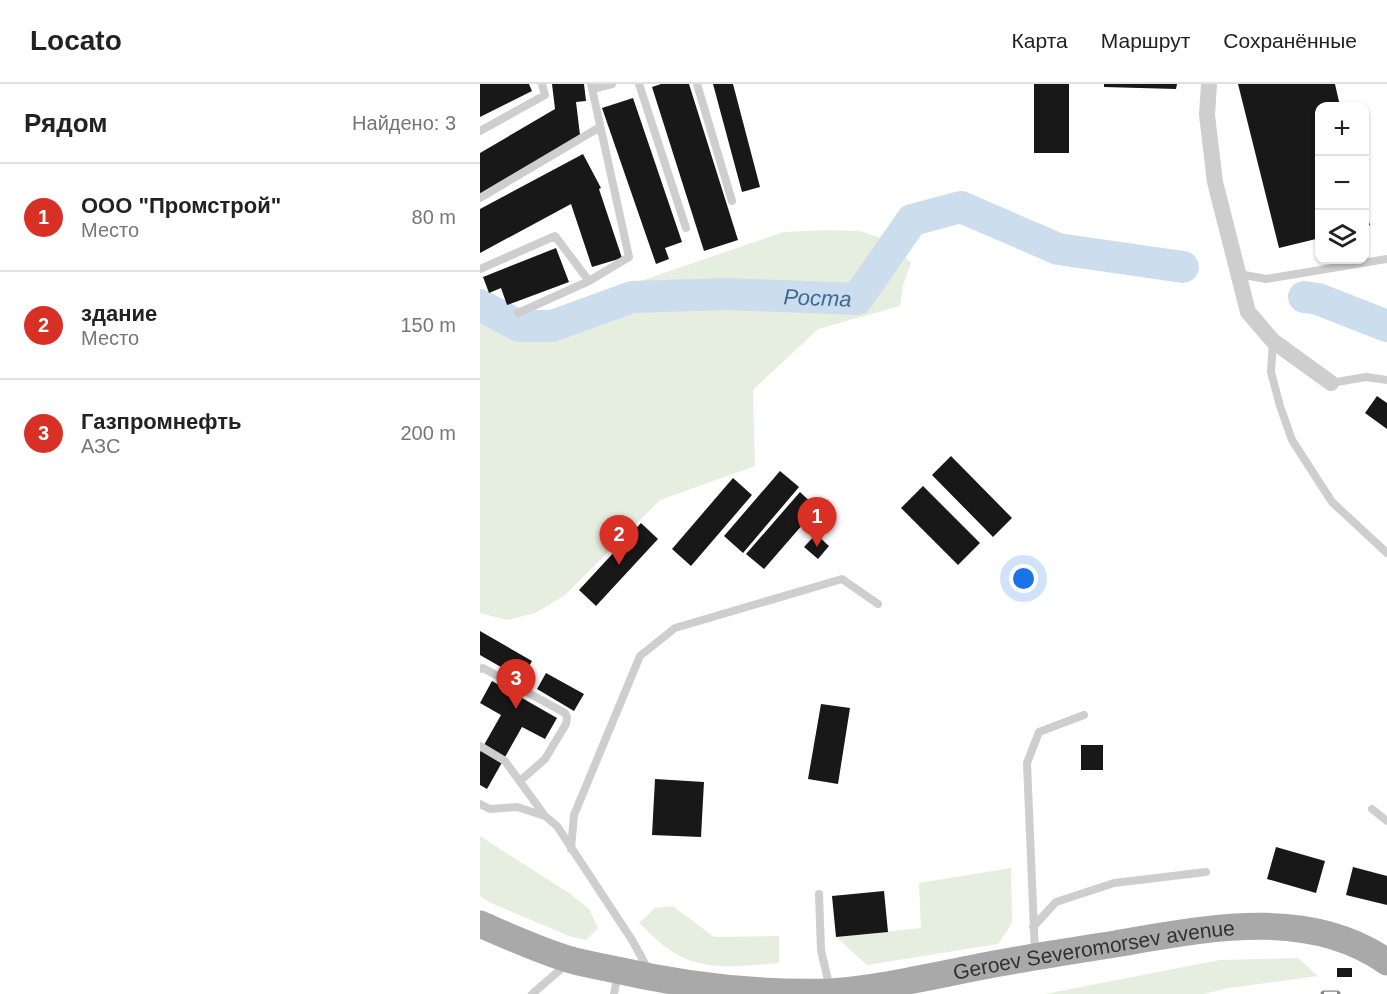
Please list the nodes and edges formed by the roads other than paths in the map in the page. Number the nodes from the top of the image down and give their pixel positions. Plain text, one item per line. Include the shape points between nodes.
1 (542, 84) edge
2 (612, 84) edge
3 (639, 84) edge
4 (697, 84) edge
5 (1209, 84) edge
6 (591, 87) edge
7 (600, 127) junction
8 (480, 131) edge
9 (480, 198) edge
10 (732, 201) dead end
11 (686, 228) dead end
12 (1387, 258) edge
13 (480, 269) edge
14 (1239, 274) junction
15 (589, 281) junction
16 (518, 313) dead end
17 (1273, 341) junction
18 (1387, 380) edge
19 (1331, 383) joint
20 (1387, 553) edge
21 (878, 604) dead end
22 (480, 669) edge
23 (1084, 715) dead end
24 (480, 746) edge
25 (520, 781) junction
26 (480, 804) edge
27 (1372, 808) dead end
28 (545, 816) junction
29 (1387, 821) edge
30 (571, 849) junction
31 (1206, 872) dead end
32 (819, 894) dead end
33 (480, 924) edge
34 (1033, 927) junction
35 (1381, 955) edge
36 (1036, 957) junction
37 (572, 960) junction
38 (654, 979) junction
39 (616, 982) edge
40 (830, 992) junction
41 (532, 994) edge

1 - 8 lane via 544,95
2 - 6 lane
3 - 11 lane
4 - 10 lane
5 - 14 street via 1207,115 1215,182
6 - 7 lane
7 - 9 lane
7 - 15 lane via 628,257
12 - 14 lane via 1266,279
13 - 15 lane via 555,236
14 - 17 street via 1248,312
15 - 16 lane
17 - 19 street
17 - 20 lane via 1271,372 1292,440 1332,502
18 - 19 lane via 1366,377
21 - 30 lane via 842,579 675,628 640,656 574,816
22 - 25 lane via 567,717 567,724 546,759
23 - 34 lane via 1039,732 1027,763
24 - 25 lane via 504,761
25 - 28 lane
26 - 28 lane via 490,809 517,807
27 - 29 lane
28 - 30 lane via 557,826
30 - 38 lane
31 - 34 lane via 1114,883 1056,902
32 - 40 lane via 820,950
33 - 37 main road, Geroev Severomorsev avenue
34 - 36 lane
35 - 36 main road, Geroev Severomorsev avenue via 1346,939 1286,927 1218,927
36 - 40 main road, Geroev Severomorsev avenue
37 - 39 main road, Geroev Severomorsev avenue
37 - 41 lane
38 - 39 main road, Geroev Severomorsev avenue
38 - 40 main road, Geroev Severomorsev avenue via 732,990

